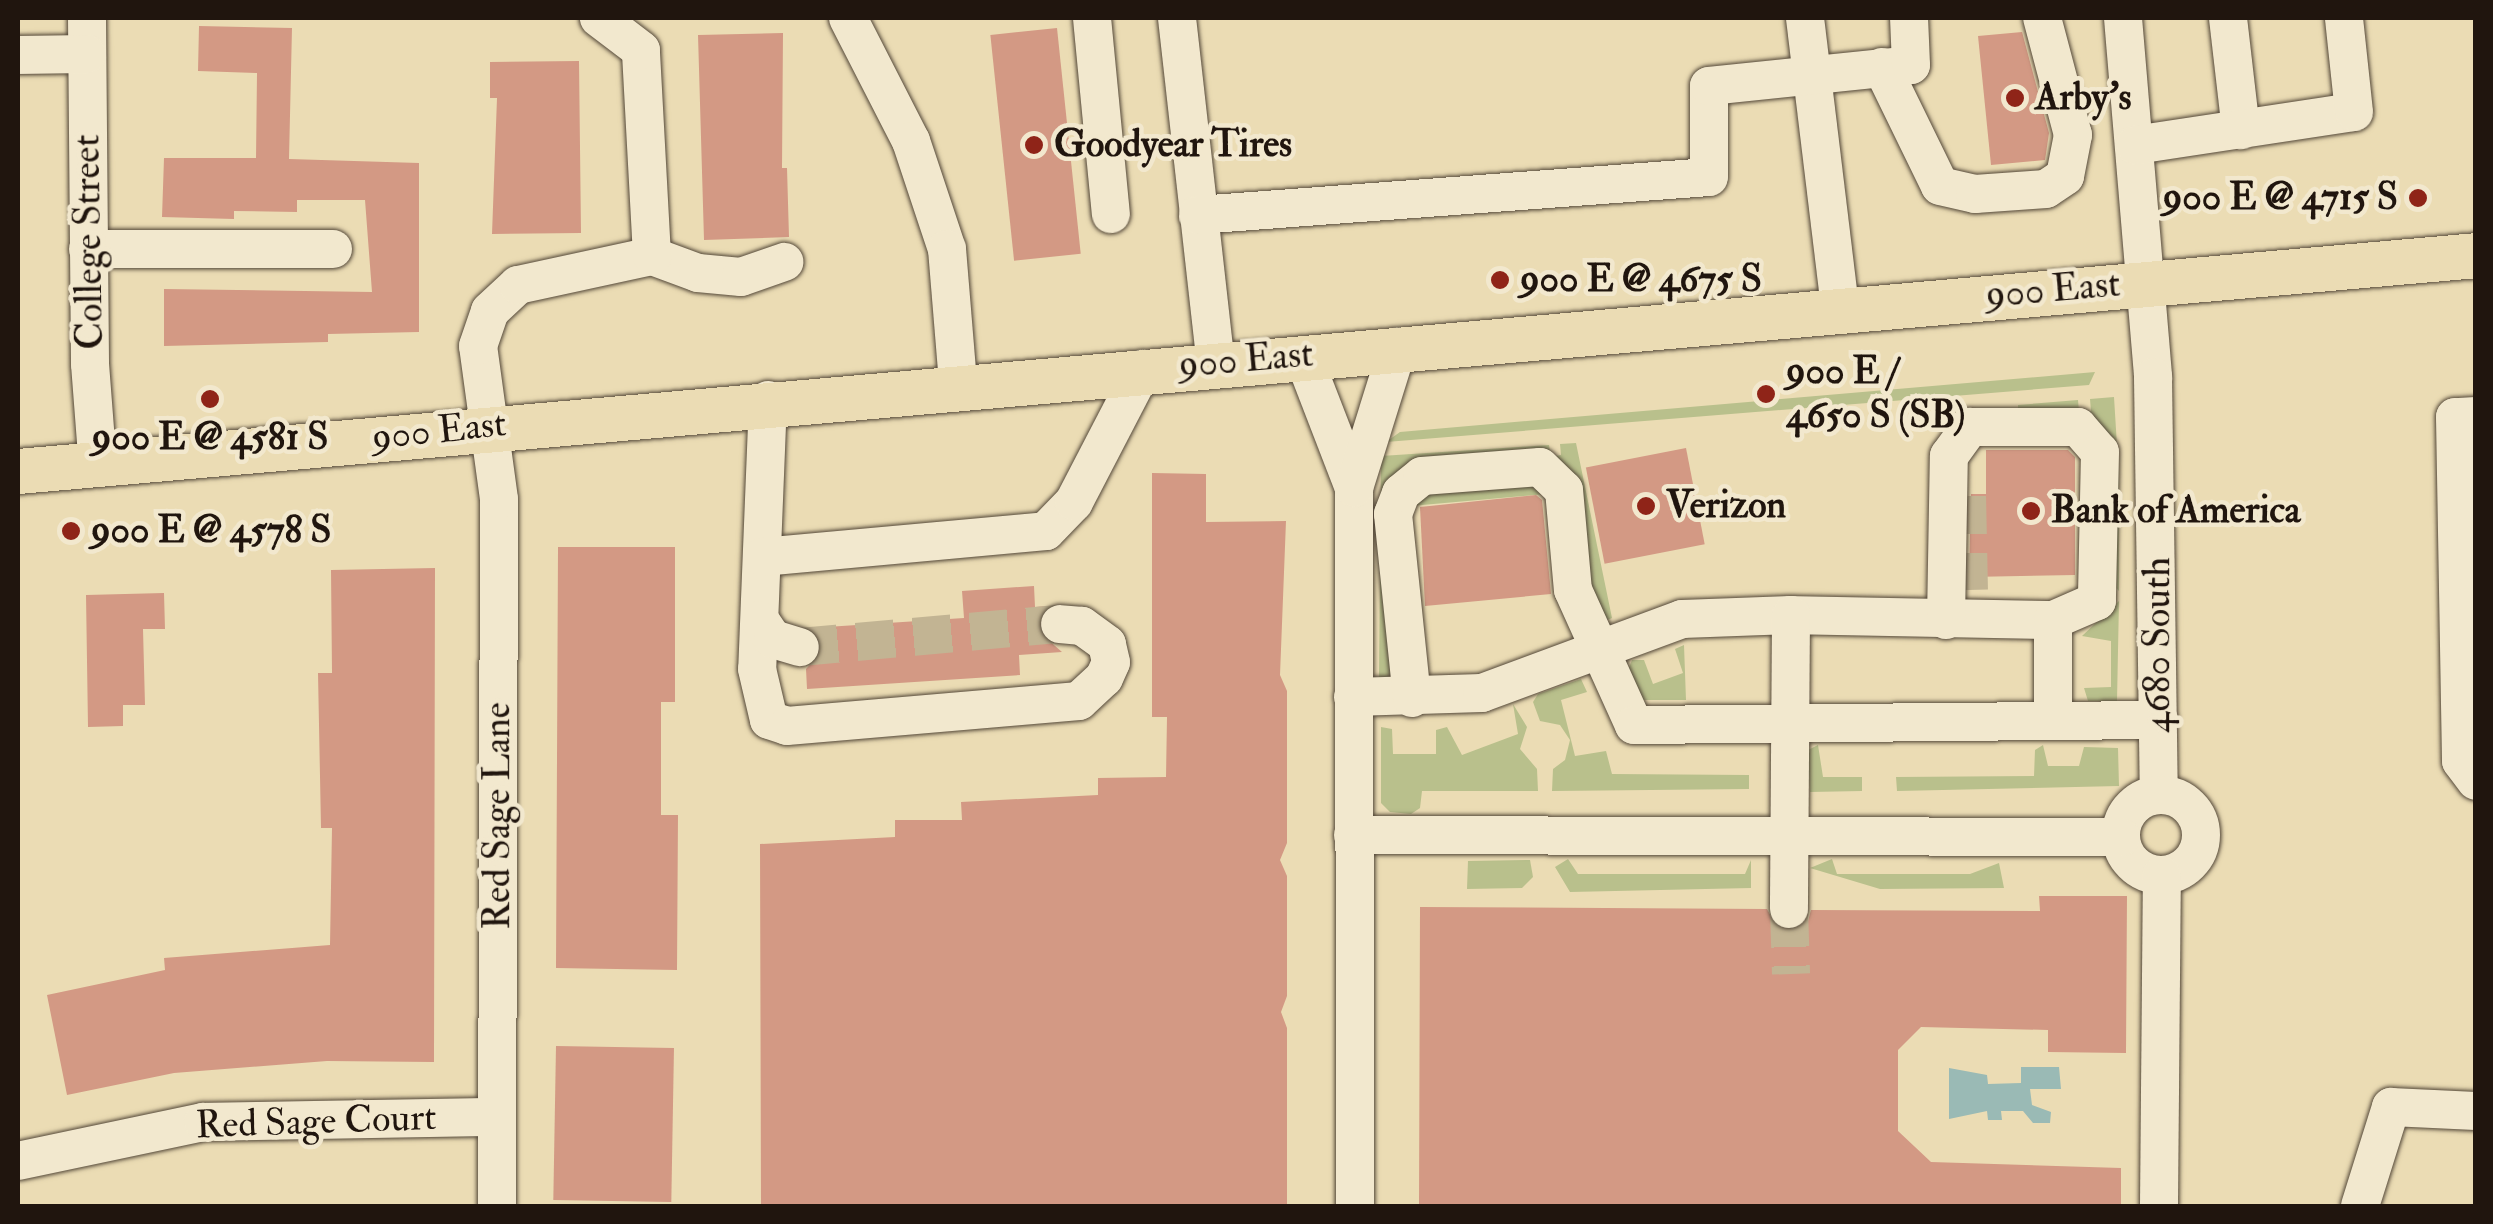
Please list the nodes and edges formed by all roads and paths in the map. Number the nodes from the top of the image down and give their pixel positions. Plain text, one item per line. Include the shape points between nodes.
1 (599, 18) edge
2 (848, 18) edge
3 (1092, 18) edge
4 (1177, 18) edge
5 (1805, 18) edge
6 (1909, 18) edge
7 (2042, 18) edge
8 (2122, 18) edge
9 (2228, 18) edge
10 (2344, 18) edge
11 (87, 36) edge
12 (18, 55) edge
13 (1882, 67) junction
14 (1809, 72) junction
15 (2241, 130) junction
16 (2136, 145) junction
17 (1110, 214) dead end
18 (1198, 215) junction
19 (88, 248) junction
20 (333, 250) dead end
21 (2476, 255) edge
22 (652, 256) junction
23 (784, 262) dead end
24 (2148, 282) junction
25 (1840, 309) junction
26 (1398, 347) junction
27 (1303, 356) junction
28 (1216, 362) junction
29 (1143, 368) junction
30 (958, 384) junction
31 (768, 400) junction
32 (2476, 416) edge
33 (488, 426) junction
34 (98, 467) junction
35 (18, 471) edge
36 (1354, 488) junction
37 (762, 557) junction
38 (1955, 605) junction
39 (1790, 615) junction
40 (760, 620) junction
41 (2052, 620) junction
42 (1060, 624) tunnel mouth
43 (1598, 646) junction
44 (800, 647) tunnel mouth
45 (1353, 697) junction
46 (1412, 698) junction
47 (2159, 720) junction
48 (2052, 722) junction
49 (1789, 724) junction
50 (2476, 782) edge
51 (2159, 795) junction
52 (1353, 835) junction
53 (1788, 836) junction
54 (2121, 837) junction
55 (2162, 875) junction
56 (1789, 909) tunnel mouth
57 (2476, 1112) edge
58 (497, 1117) junction
59 (18, 1161) edge
60 (497, 1206) edge
61 (1355, 1206) edge
62 (2159, 1206) edge
63 (2360, 1206) edge

1 - 22 street via 641,50
2 - 30 street via 911,140 947,250
3 - 17 street
4 - 18 street
5 - 14 street
6 - 13 street via 1911,65
7 - 13 street via 2074,136 2065,176 2046,189 1974,194 1940,186
8 - 16 street, 4680 South
9 - 15 street
10 - 15 street via 2354,112
11 - 12 street
11 - 19 street, College Street
13 - 14 street
14 - 18 street via 1710,86 1709,178
14 - 25 street
15 - 16 street
16 - 24 street, 4680 South
18 - 28 street
19 - 20 street
19 - 34 street, College Street
21 - 24 main road, 900 East
22 - 23 street via 698,273 741,277
22 - 33 street, Red Sage Lane via 518,286 490,311 478,346
24 - 25 main road, 900 East
24 - 47 street, 4680 South
25 - 26 main road, 900 East
26 - 27 main road, 900 East
26 - 36 street
27 - 28 main road, 900 East
27 - 36 street
28 - 29 main road, 900 East
29 - 30 main road, 900 East
29 - 37 street via 1074,502 1046,531
30 - 31 main road, 900 East
31 - 33 main road, 900 East
31 - 37 street
32 - 50 street via 2455,417 2461,761
33 - 34 main road, 900 East
33 - 58 street, Red Sage Lane via 499,500
34 - 35 main road, 900 East
36 - 45 street
37 - 40 street
38 - 39 street
38 - 41 street
38 - 41 street via 1950,456 1970,428 2078,427 2100,452 2097,601
39 - 43 street via 1682,619
39 - 49 street
40 - 42 street via 762,699 769,720 787,726 1079,701 1104,678 1111,662 1108,644 1082,626
40 - 44 street via 773,639
41 - 48 street
43 - 46 street via 1482,693
43 - 46 street via 1573,590 1564,490 1540,467 1422,476 1402,493 1394,514
43 - 49 street via 1634,725
45 - 46 street
45 - 52 street
47 - 48 street
47 - 51 street, 4680 South
48 - 49 street
49 - 53 street
51 - 54 street via 2128,813
51 - 55 street via 2186,803 2200,826 2188,865
52 - 53 street
52 - 61 street
53 - 54 street
53 - 56 street
54 - 55 street via 2130,860
55 - 62 street
57 - 63 street via 2391,1107
58 - 59 street, Red Sage Court via 203,1122
58 - 60 street, Red Sage Lane

